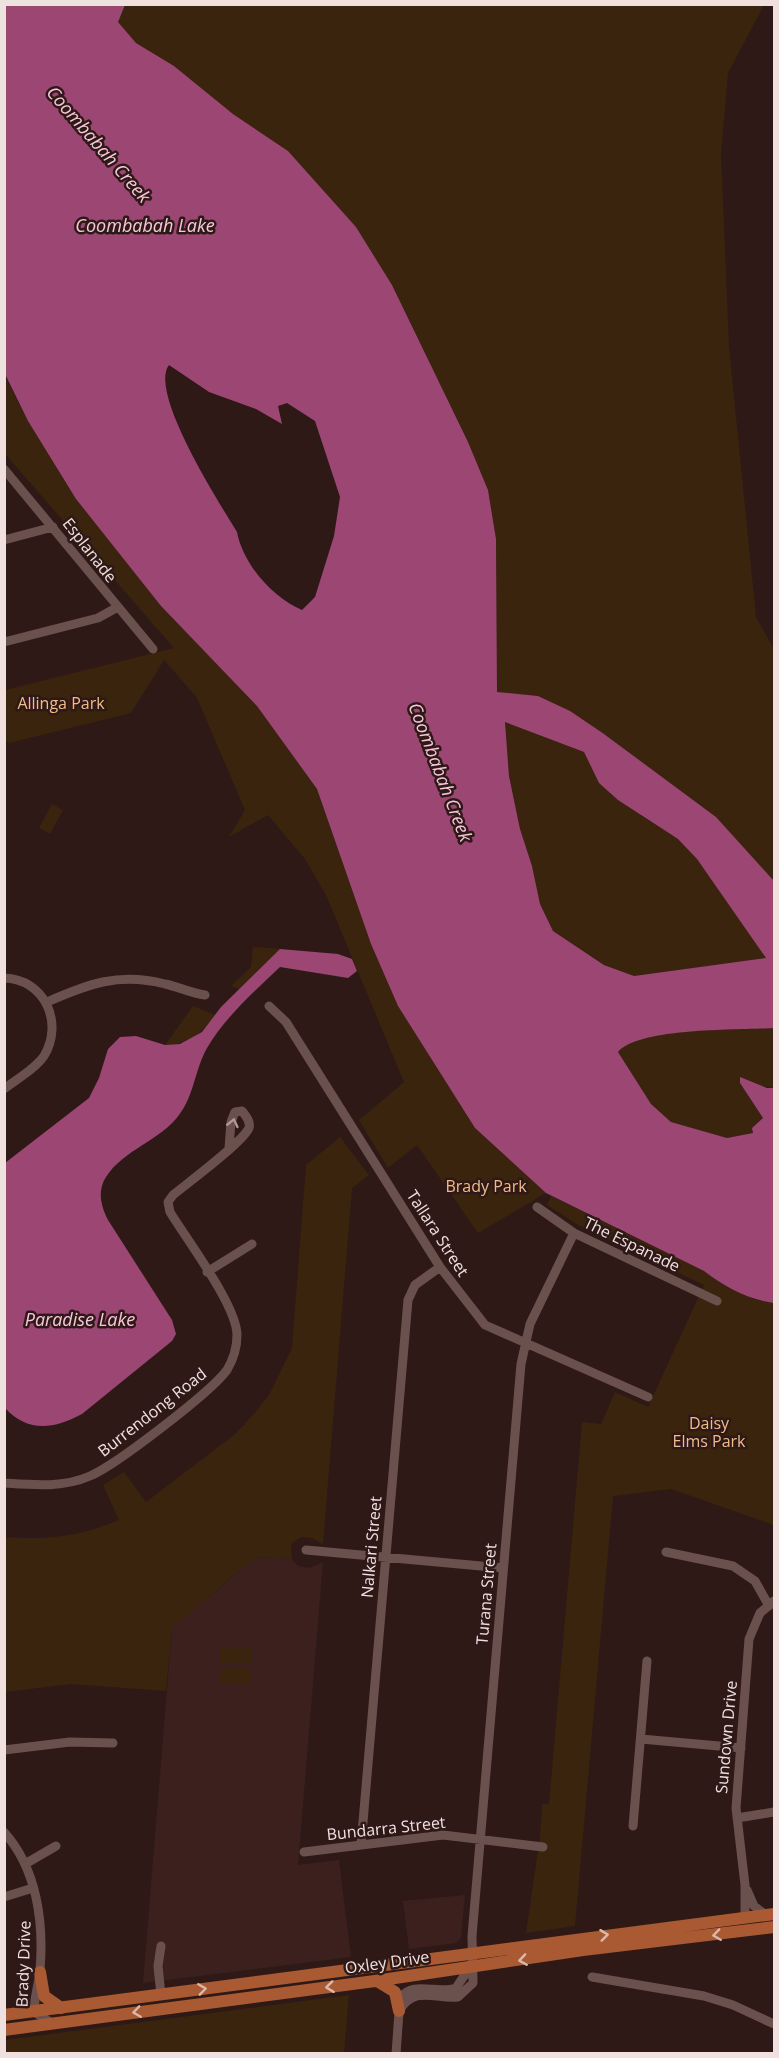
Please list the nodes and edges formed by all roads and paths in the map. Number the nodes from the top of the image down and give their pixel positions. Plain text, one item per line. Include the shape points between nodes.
1 (4, 469) edge
2 (53, 527) junction
3 (4, 540) edge
4 (116, 608) junction
5 (4, 642) edge
6 (153, 649) dead end
7 (4, 978) edge
8 (205, 995) dead end
9 (47, 1002) junction
10 (269, 1006) dead end
11 (4, 1089) edge
12 (229, 1148) dead end
13 (537, 1208) dead end
14 (574, 1233) junction
15 (252, 1244) dead end
16 (440, 1267) junction
17 (207, 1272) junction
18 (717, 1301) dead end
19 (525, 1342) junction
20 (648, 1397) dead end
21 (4, 1484) edge
22 (306, 1550) dead end
23 (666, 1552) dead end
24 (385, 1559) junction
25 (503, 1568) junction
26 (772, 1603) edge
27 (647, 1660) dead end
28 (641, 1738) junction
29 (113, 1743) dead end
30 (741, 1748) junction
31 (4, 1750) edge
32 (774, 1812) edge
33 (737, 1818) junction
34 (633, 1826) dead end
35 (4, 1832) edge
36 (480, 1840) junction
37 (361, 1845) junction
38 (56, 1846) dead end
39 (543, 1847) dead end
40 (304, 1852) dead end
41 (25, 1864) junction
42 (745, 1885) junction
43 (33, 1888) junction
44 (4, 1897) edge
45 (746, 1918) junction
46 (772, 1920) edge
47 (161, 1946) dead end
48 (471, 1954) junction
49 (470, 1967) junction
50 (40, 1972) junction
51 (592, 1977) dead end
52 (375, 1981) junction
53 (161, 1995) junction
54 (61, 2008) junction
55 (399, 2011) junction
56 (34, 2012) junction
57 (4, 2015) edge
58 (52, 2023) junction
59 (774, 2024) edge
60 (8, 2026) edge
61 (396, 2053) edge

1 - 2 street, Esplanade
2 - 3 street
2 - 4 street, Esplanade
4 - 5 street via 98,618
4 - 6 street, Esplanade
7 - 9 street via 25,982
8 - 9 street via 165,984 112,979
9 - 11 street via 52,1018 50,1045 42,1059
10 - 16 street, Tallara Street via 286,1022
12 - 17 street, Burrendong Road via 168,1202 170,1212
13 - 14 street, The Espanade
14 - 18 street, The Espanade
14 - 19 street, Turana Street
15 - 17 street
16 - 19 street, Tallara Street via 485,1325
16 - 24 street, Nalkari Street via 415,1285 408,1300
17 - 21 street, Burrendong Road via 236,1323 236,1350 217,1381 113,1464 90,1477 50,1485
19 - 20 street, Tallara Street
19 - 25 street, Turana Street
22 - 24 street
23 - 26 street via 733,1566 755,1581
24 - 25 street
24 - 37 street, Nalkari Street
25 - 36 street, Turana Street
26 - 30 street, Sundown Drive via 760,1613 749,1639
27 - 28 street
28 - 30 street
28 - 34 street
29 - 31 street via 70,1742
30 - 33 street, Sundown Drive
32 - 33 street
33 - 42 street, Sundown Drive
35 - 41 street, Brady Drive
36 - 37 street, Bundarra Street via 442,1835
36 - 39 street, Bundarra Street
36 - 48 street, Turana Street
37 - 40 street, Bundarra Street
38 - 41 street
41 - 43 street, Brady Drive
42 - 45 street, Sundown Drive
42 - 46 street, Sundown Drive via 754,1906
43 - 44 street
43 - 50 street, Brady Drive via 41,1926
45 - 46 main road, Oxley Drive via 752,1924
48 -> 45 main road, Oxley Drive
46 -> 49 main road, Oxley Drive
47 - 53 street
48 - 49 street, Turana Street
53 -> 48 main road, Oxley Drive
49 - 52 main road, Oxley Drive
49 - 55 street via 456,1988 406,1991 400,1998
50 - 54 main road via 44,1996
50 - 56 street, Brady Drive
51 - 59 street via 704,1996
52 - 55 main road via 395,1992
52 -> 58 main road, Oxley Drive
53 - 54 main road, Oxley Drive
54 - 56 main road, Oxley Drive
55 - 61 street
56 - 57 main road, Oxley Drive
56 - 58 street, Brady Drive
58 - 60 main road, Oxley Drive

